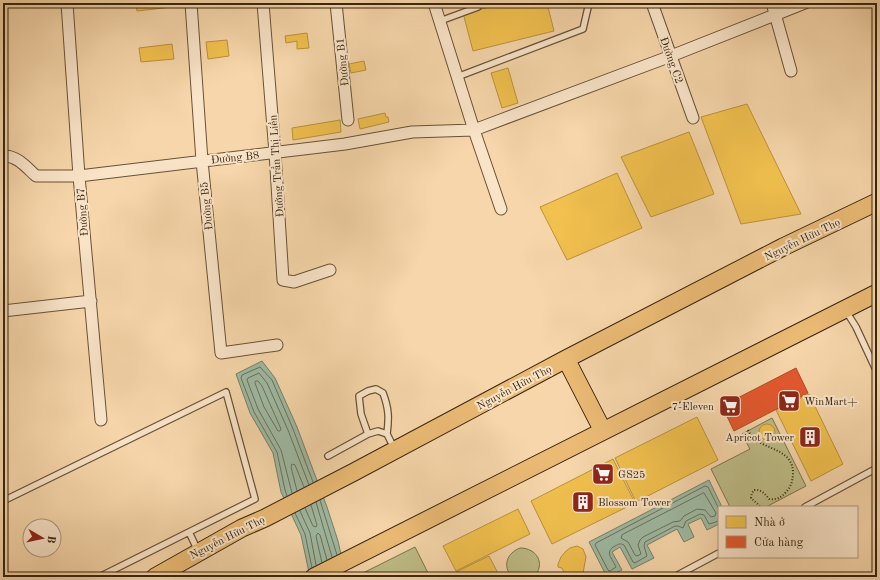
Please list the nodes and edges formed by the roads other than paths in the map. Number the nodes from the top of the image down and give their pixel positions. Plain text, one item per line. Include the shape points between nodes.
1 (67, 3) edge
2 (191, 3) edge
3 (263, 3) edge
4 (336, 3) edge
5 (434, 3) edge
6 (588, 3) edge
7 (652, 3) edge
8 (772, 3) edge
9 (805, 3) edge
10 (478, 6) dead end
11 (776, 14) junction
12 (440, 21) junction
13 (671, 56) junction
14 (791, 71) dead end
15 (457, 77) junction
16 (693, 118) dead end
17 (348, 120) dead end
18 (474, 130) junction
19 (276, 153) junction
20 (3, 156) edge
21 (202, 161) junction
22 (79, 176) junction
23 (877, 202) edge
24 (501, 209) dead end
25 (330, 270) dead end
26 (877, 293) edge
27 (91, 301) junction
28 (845, 309) junction
29 (3, 311) edge
30 (277, 345) dead end
31 (566, 359) junction
32 (877, 372) edge
33 (101, 420) dead end
34 (603, 431) junction
35 (368, 434) junction
36 (387, 434) junction
37 (395, 450) junction
38 (328, 456) dead end
39 (877, 468) edge
40 (3, 501) edge
41 (807, 506) edge
42 (189, 532) junction
43 (198, 552) junction
44 (718, 555) edge
45 (99, 577) edge
46 (155, 577) edge
47 (314, 577) edge
48 (674, 577) edge

1 - 22 street, Đường B7
2 - 21 street, Đường B5
3 - 19 street, Đường Trần Thị Liền
4 - 17 street, Đường B1
5 - 12 street
6 - 15 lane via 583,29
7 - 13 street, Đường C2
8 - 11 street
9 - 11 street, Đường B8
10 - 12 lane
11 - 13 street, Đường B8
11 - 14 street
12 - 15 street
13 - 16 street, Đường C2
13 - 18 street, Đường B8
15 - 18 street
18 - 19 street, Đường B8 via 412,132
18 - 24 street
19 - 21 street, Đường B8
19 - 25 street, Đường Trần Thị Liền via 283,280 294,282
20 - 22 street, Đường B8 via 21,161 36,176
21 - 22 street, Đường B8
21 - 30 street, Đường B5 via 221,353
22 - 27 street, Đường B7
23 - 31 main road, Nguyễn Hữu Thọ
26 - 28 main road
27 - 29 street
27 - 33 street, Đường B7
28 - 32 lane
28 - 34 main road
31 - 34 main road
31 - 37 main road, Nguyễn Hữu Thọ
34 - 47 main road
35 - 36 lane via 378,431
35 - 36 lane via 361,414 359,396 376,389 383,393 388,406
35 - 38 lane
36 - 37 lane
37 - 43 main road, Nguyễn Hữu Thọ
39 - 41 lane
40 - 42 lane via 226,392 255,499
42 - 43 lane
42 - 45 lane
43 - 46 main road, Nguyễn Hữu Thọ
44 - 48 lane

